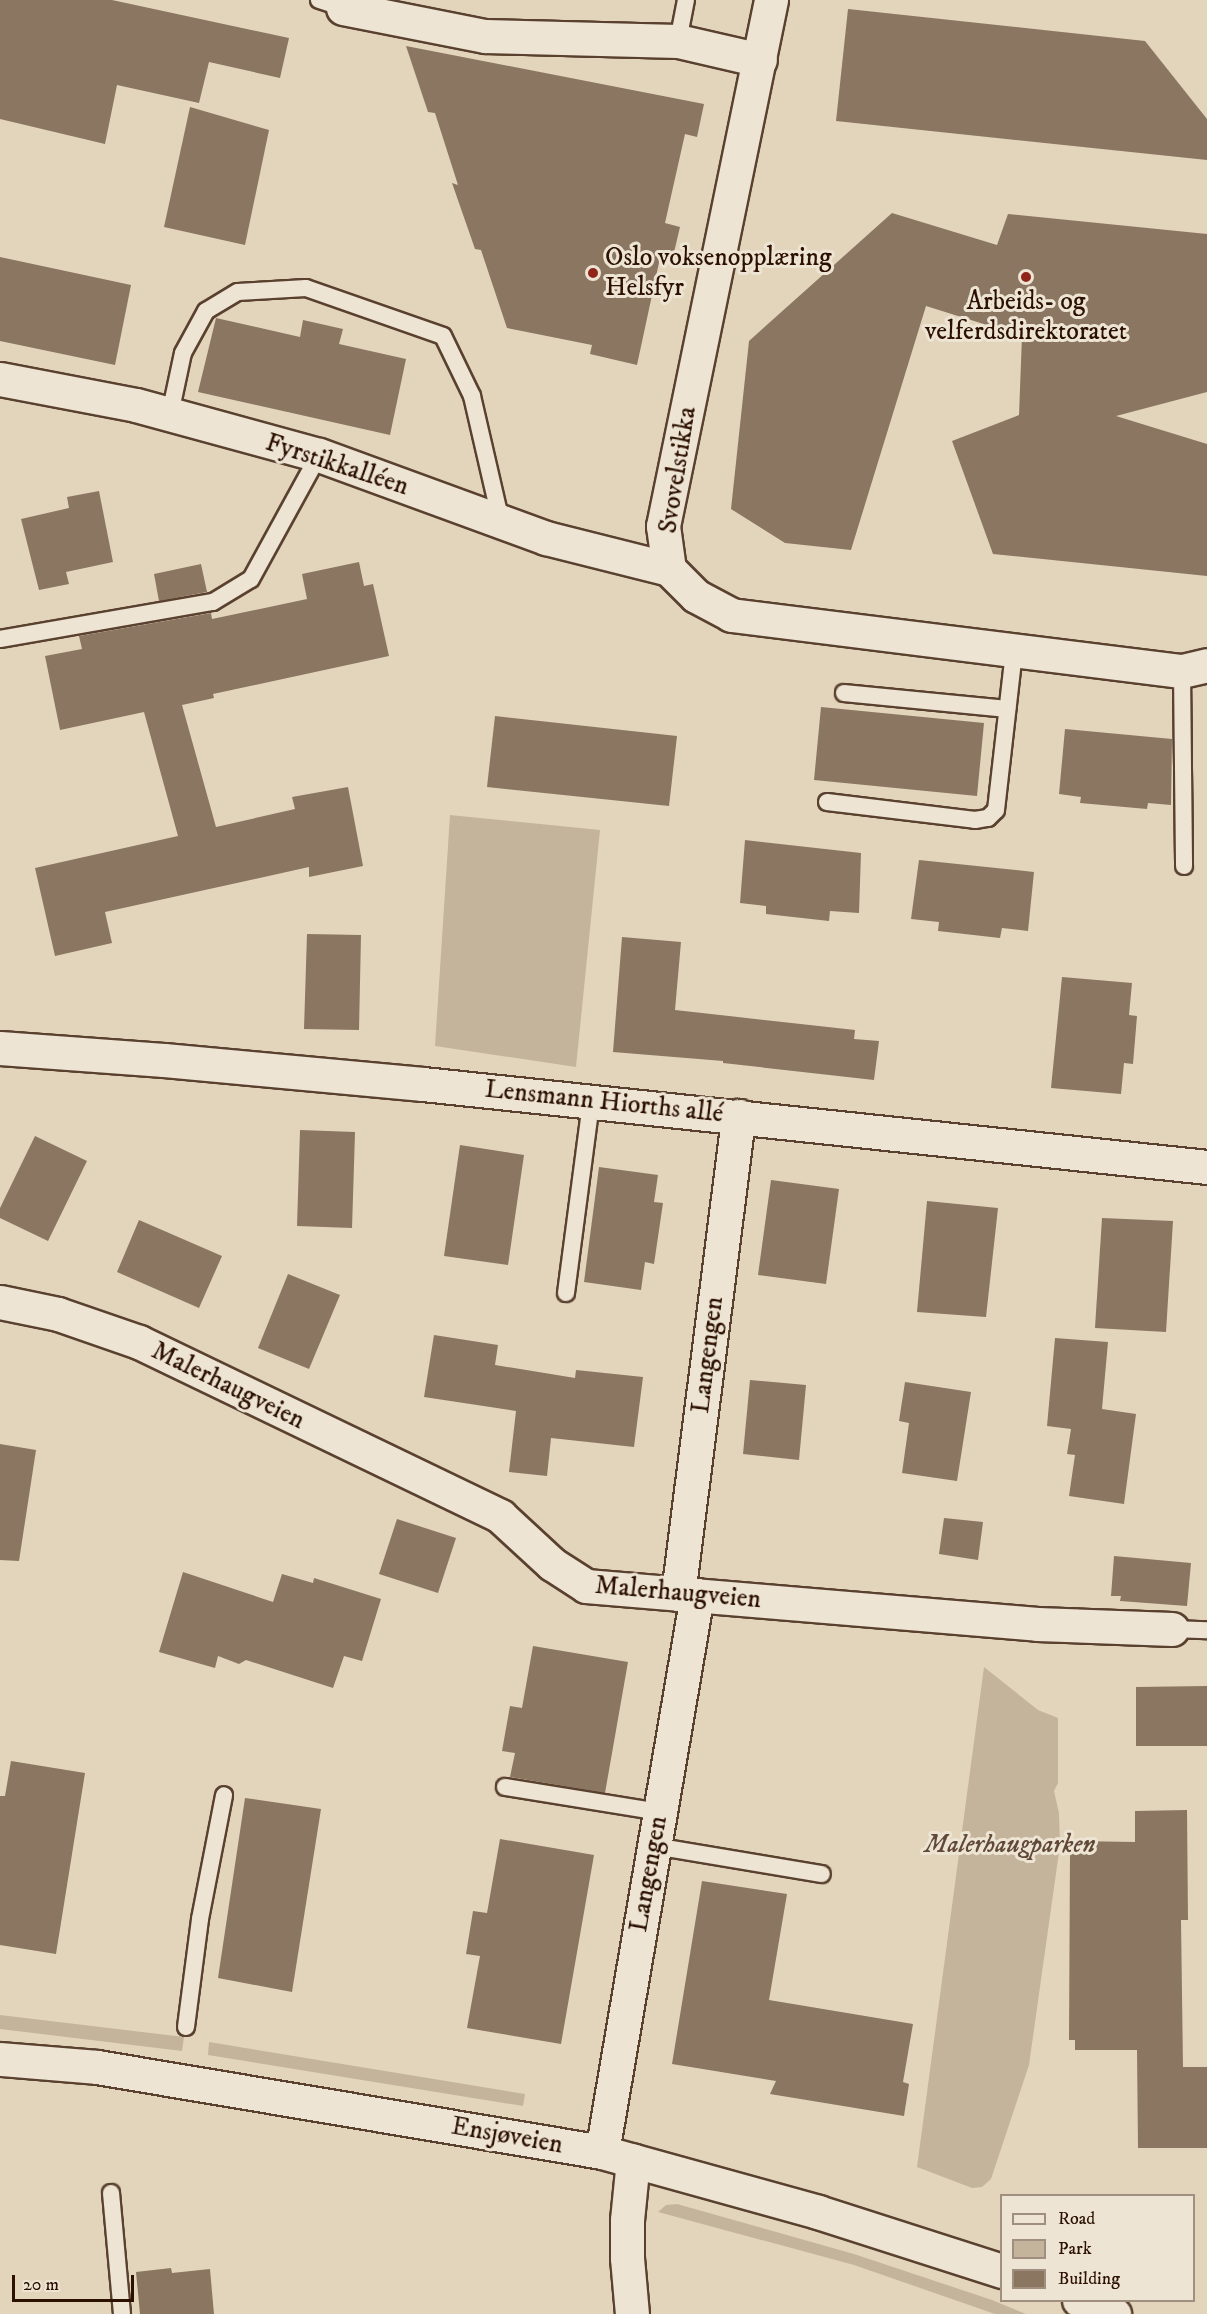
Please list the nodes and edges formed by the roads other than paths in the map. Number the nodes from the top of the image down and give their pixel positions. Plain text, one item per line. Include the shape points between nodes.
1 (686, 0) edge
2 (771, 0) edge
3 (331, 4) edge
4 (678, 40) junction
5 (760, 60) junction
6 (0, 379) edge
7 (170, 414) junction
8 (319, 455) junction
9 (501, 522) junction
10 (669, 569) junction
11 (0, 639) edge
12 (1014, 651) junction
13 (1194, 668) edge
14 (844, 693) dead end
15 (1007, 709) junction
16 (827, 802) dead end
17 (1184, 866) dead end
18 (0, 1048) edge
19 (591, 1102) junction
20 (738, 1116) junction
21 (1207, 1167) edge
22 (566, 1293) dead end
23 (0, 1302) edge
24 (688, 1595) junction
25 (1172, 1629) joint
26 (1207, 1630) edge
27 (505, 1787) dead end
28 (224, 1795) dead end
29 (659, 1812) junction
30 (654, 1846) junction
31 (822, 1874) dead end
32 (186, 2027) dead end
33 (0, 2059) edge
34 (617, 2156) junction
35 (111, 2193) dead end
36 (1000, 2270) edge
37 (1082, 2302) edge
38 (122, 2314) edge
39 (632, 2314) edge
40 (1112, 2314) edge

1 - 4 lane
2 - 5 street, Svovelstikka
3 - 4 street via 485,36
4 - 5 street
5 - 10 street, Svovelstikka via 663,526
6 - 7 street, Fyrstikkalléen
7 - 8 street, Fyrstikkalléen
7 - 9 lane via 183,353 206,310 238,292 306,288 443,336 471,396
8 - 9 street, Fyrstikkalléen
8 - 11 lane via 252,579 213,602
9 - 10 street, Fyrstikkalléen via 546,538
10 - 12 street, Svovelstikka via 696,596 731,615
12 - 13 street, Svovelstikka
12 - 15 lane
13 - 17 lane
14 - 15 lane
15 - 16 lane via 996,810 988,819
18 - 19 street, Lensmann Hiorths allé via 176,1061
19 - 20 street, Lensmann Hiorths allé
19 - 22 lane
20 - 21 street, Lensmann Hiorths allé
20 - 24 street, Langengen
23 - 24 street, Malerhaugveien via 58,1314 139,1342 500,1516 552,1564 586,1586
24 - 25 street, Malerhaugveien via 1036,1624
24 - 29 street, Langengen
25 - 26 lane
27 - 29 lane
28 - 32 lane via 200,1919
29 - 30 street, Langengen
30 - 31 lane
30 - 34 street, Langengen
33 - 34 street, Ensjøveien via 120,2071
34 - 36 street, Ensjøveien via 818,2212
34 - 39 street, Langengen via 627,2220
35 - 38 lane
37 - 40 street

